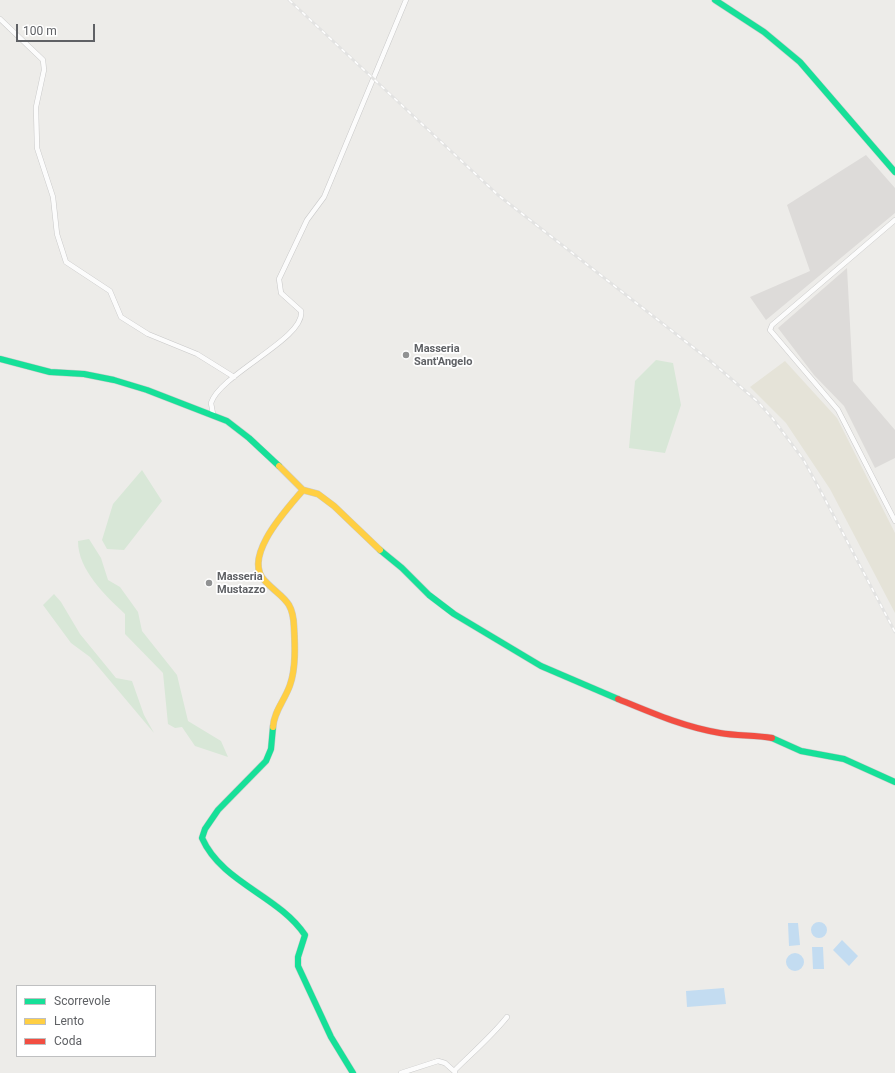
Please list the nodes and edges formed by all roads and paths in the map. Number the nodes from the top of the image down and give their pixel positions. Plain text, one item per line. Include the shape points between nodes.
1 (406, 0) edge
2 (715, 0) edge
3 (0, 19) edge
4 (895, 172) edge
5 (895, 220) edge
6 (0, 358) edge
7 (234, 377) junction
8 (213, 414) junction
9 (303, 490) junction
10 (895, 521) edge
11 (895, 782) edge
12 (507, 1017) dead end
13 (455, 1072) edge
14 (353, 1073) edge
15 (401, 1073) edge

1 - 7 street via 324,197 307,220 279,279 281,293 301,311 301,318 284,339
2 - 4 street via 764,32 800,62
3 - 7 street via 43,60 44,70 36,107 37,148 54,197 57,234 66,262 110,291 121,317 148,334 197,354
5 - 10 street via 772,325 770,330 838,410
6 - 8 street via 50,372 84,374 114,380
7 - 8 street via 212,400
8 - 9 street via 249,438
9 - 11 street via 318,494 334,506 370,542 454,614 541,666 681,724 721,733 771,738 801,751 844,759
9 - 14 street via 264,542 258,560 261,577 283,596 293,611 290,684 279,702 274,719 271,751 262,766 216,812 202,838 205,847 220,864 292,919 305,935 297,960 298,966 331,1037
12 - 13 street via 493,1035 478,1046
13 - 15 street via 445,1063 438,1061

